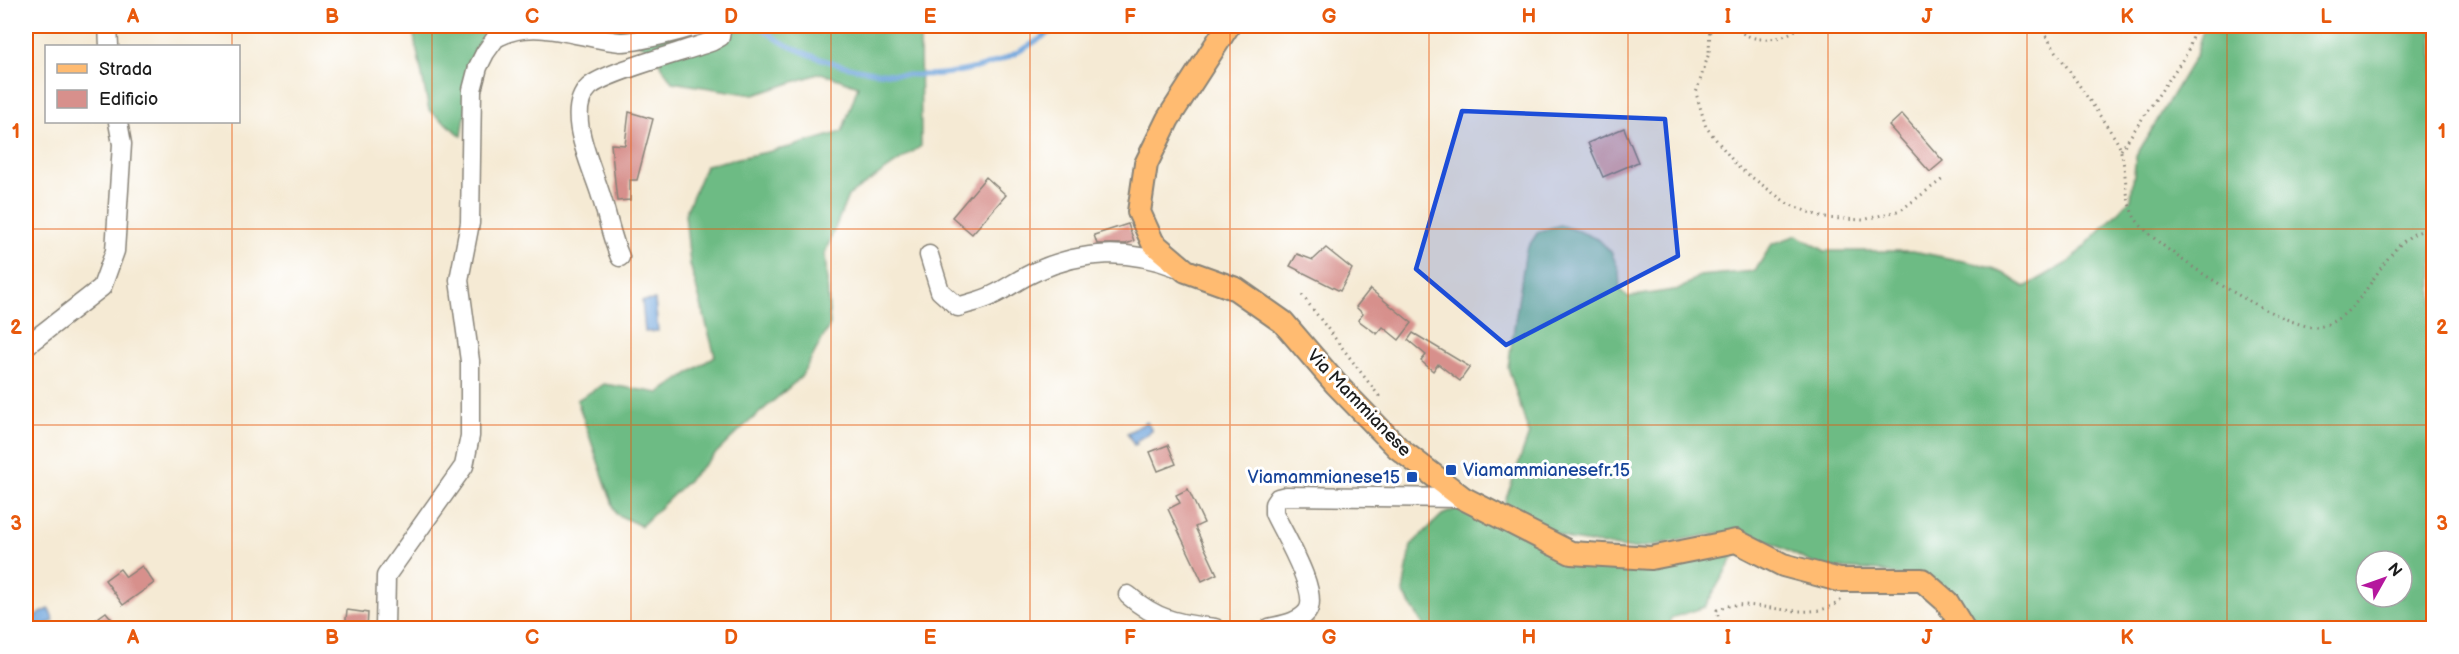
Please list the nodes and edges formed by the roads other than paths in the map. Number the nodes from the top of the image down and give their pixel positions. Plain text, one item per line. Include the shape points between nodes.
1 (108, 26) edge
2 (511, 26) edge
3 (698, 26) edge
4 (717, 26) edge
5 (1228, 26) edge
6 (495, 39) junction
7 (109, 45) edge
8 (118, 123) edge
9 (929, 255) dead end
10 (620, 257) dead end
11 (1186, 271) junction
12 (26, 346) edge
13 (1463, 498) junction
14 (1128, 595) dead end
15 (385, 628) edge
16 (1215, 628) edge
17 (1269, 628) edge
18 (1963, 628) edge

1 - 7 street
2 - 6 street
3 - 6 street via 623,42 531,29
4 - 10 street via 720,37 713,41 599,80 582,95 580,132
5 - 11 main road, Via Mammianese via 1168,119 1146,165 1139,212 1153,243
6 - 15 street via 478,67 472,90 470,223 459,280 470,361 470,436 464,466 386,576
8 - 12 street via 122,144 115,251 102,287
9 - 11 street via 940,291 957,307 990,297 1037,271 1072,259 1117,253 1149,257
11 - 13 main road, Via Mammianese via 1236,289 1283,322 1398,448
13 - 17 street via 1278,498 1274,513 1309,587 1311,602 1307,612 1296,621
13 - 18 main road, Via Mammianese via 1571,553 1651,558 1736,541 1782,565 1839,580 1922,579 1947,602
14 - 16 street via 1159,617

